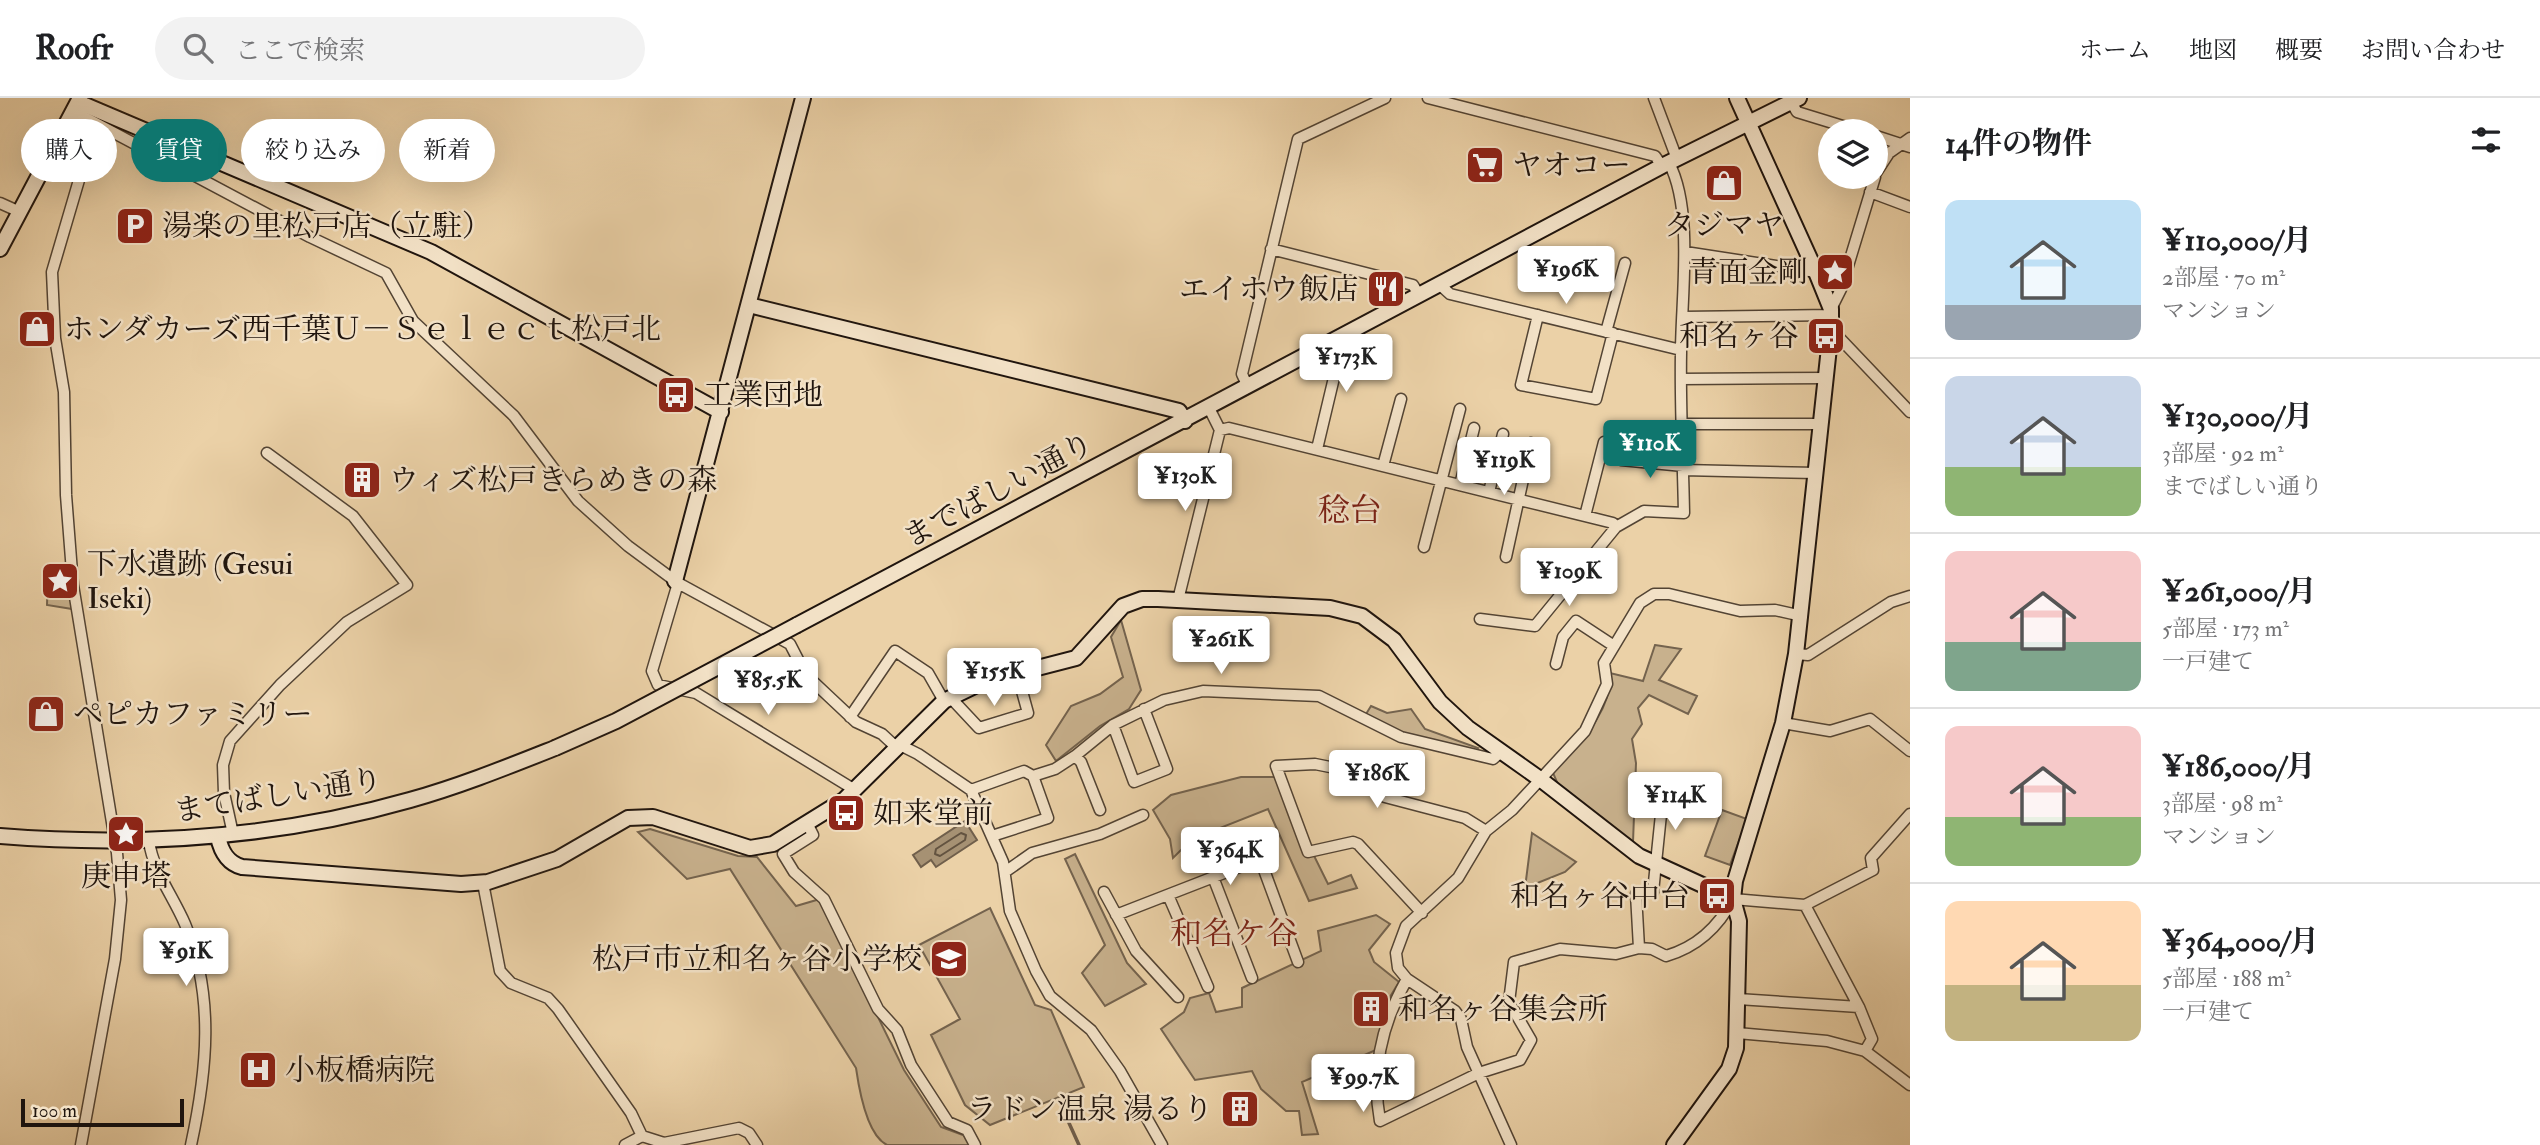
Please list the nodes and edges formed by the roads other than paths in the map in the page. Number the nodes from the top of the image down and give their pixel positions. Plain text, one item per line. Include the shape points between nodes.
1 (803, 98) edge
2 (1385, 98) edge
3 (1428, 98) edge
4 (1654, 98) edge
5 (1737, 98) edge
6 (1795, 100) edge
7 (77, 103) edge
8 (1820, 119) edge
9 (1749, 123) junction
10 (1910, 138) edge
11 (1888, 140) edge
12 (1899, 144) junction
13 (1910, 148) edge
14 (1888, 158) edge
15 (1670, 163) junction
16 (1871, 189) edge
17 (1870, 192) junction
18 (0, 204) edge
19 (1910, 207) edge
20 (20, 212) junction
21 (0, 248) edge
22 (1271, 249) junction
23 (1685, 252) junction
24 (1625, 262) dead end
25 (1816, 272) junction
26 (1439, 284) junction
27 (1419, 295) junction
28 (749, 305) junction
29 (1538, 315) junction
30 (1684, 317) junction
31 (1831, 318) junction
32 (1609, 332) junction
33 (1326, 345) junction
34 (1681, 350) junction
35 (1827, 378) junction
36 (1681, 379) junction
37 (1248, 387) junction
38 (1401, 399) dead end
39 (1209, 408) junction
40 (1460, 409) dead end
41 (721, 412) junction
42 (1910, 412) edge
43 (1185, 421) junction
44 (1682, 424) junction
45 (1822, 424) junction
46 (1474, 428) dead end
47 (1220, 430) junction
48 (1503, 434) dead end
49 (1604, 442) dead end
50 (1531, 443) dead end
51 (1317, 449) junction
52 (267, 453) dead end
53 (1621, 460) dead end
54 (1383, 466) junction
55 (1683, 468) junction
56 (1817, 473) junction
57 (1443, 481) junction
58 (1460, 485) junction
59 (1489, 492) junction
60 (1519, 499) junction
61 (1585, 516) junction
62 (1616, 527) junction
63 (1424, 547) dead end
64 (1506, 557) dead end
65 (676, 582) junction
66 (1910, 596) edge
67 (1178, 600) junction
68 (1802, 615) junction
69 (1480, 619) dead end
70 (1614, 646) junction
71 (1796, 653) junction
72 (1556, 664) dead end
73 (1017, 673) junction
74 (947, 699) junction
75 (1144, 709) junction
76 (850, 717) junction
77 (1783, 723) junction
78 (1113, 725) junction
79 (897, 746) junction
80 (555, 748) joint
81 (1502, 751) junction
82 (1910, 751) edge
83 (1076, 756) junction
84 (1033, 776) junction
85 (1540, 779) junction
86 (855, 790) junction
87 (971, 790) junction
88 (1663, 795) dead end
89 (1100, 810) dead end
90 (1910, 814) edge
91 (1143, 815) dead end
92 (808, 825) junction
93 (1486, 831) junction
94 (233, 834) junction
95 (0, 836) edge
96 (992, 836) junction
97 (218, 837) junction
98 (115, 841) junction
99 (149, 841) junction
100 (1658, 867) junction
101 (1005, 872) junction
102 (1213, 877) junction
103 (483, 883) junction
104 (1104, 892) dead end
105 (1168, 895) junction
106 (1733, 899) junction
107 (1805, 905) junction
108 (1422, 913) junction
109 (1116, 915) junction
110 (1639, 948) junction
111 (1298, 961) dead end
112 (1252, 978) dead end
113 (1406, 979) junction
114 (1208, 987) dead end
115 (1178, 997) dead end
116 (1738, 999) junction
117 (1859, 1007) junction
118 (1737, 1033) junction
119 (1866, 1051) junction
120 (1479, 1073) junction
121 (1910, 1085) edge
122 (642, 1136) junction
123 (81, 1145) edge
124 (191, 1145) edge
125 (625, 1145) edge
126 (757, 1145) edge
127 (975, 1145) edge
128 (1162, 1145) edge
129 (1511, 1145) edge
130 (1674, 1145) edge

1 - 28 street
2 - 22 street via 1298,139
3 - 15 street
4 - 15 street
5 - 9 street
6 - 8 street via 1797,112
6 - 9 street, までばしい通り
7 - 20 street
7 - 41 street via 431,252
7 - 65 street via 310,237 386,273 418,328 514,416 578,501
7 - 98 street via 85,163 52,272 55,338 64,391 73,585
9 - 15 street, までばしい通り
9 - 25 street
10 - 12 street
11 - 12 street
12 - 13 street
12 - 14 street
15 - 23 street via 1677,179
15 - 26 street, までばしい通り
16 - 17 street
17 - 19 street
17 - 31 street
18 - 20 street
20 - 21 street
22 - 27 street via 1413,285
22 - 37 street via 1242,374
23 - 25 street
23 - 30 street
24 - 32 street
25 - 31 street
26 - 27 street, までばしい通り
26 - 29 street via 1450,294
27 - 33 street, までばしい通り
28 - 41 street
28 - 43 street via 1179,411
29 - 32 street
29 - 32 street via 1521,385 1596,399
30 - 31 street
30 - 34 street
31 - 35 street
31 - 42 street
32 - 34 street
33 - 37 street, までばしい通り
33 - 51 street via 1337,365
34 - 36 street
35 - 36 street
35 - 45 street
36 - 44 street
37 - 39 street, までばしい通り
38 - 54 street
39 - 43 street, までばしい通り
39 - 47 street
40 - 57 street
41 - 65 street
43 - 80 street, までばしい通り, bridge via 616,721
44 - 45 street
44 - 55 street
45 - 56 street
46 - 58 street
47 - 51 street via 1229,428
47 - 67 street
48 - 59 street
49 - 61 street
50 - 60 street
51 - 54 street
52 - 94 street via 354,516 407,585 335,632 230,741 223,783
53 - 55 street
54 - 57 street
55 - 56 street
55 - 62 street via 1684,513 1644,511
56 - 68 street
57 - 58 street
57 - 63 street
58 - 59 street
59 - 60 street
60 - 61 street
60 - 64 street
61 - 62 street
62 - 69 street via 1535,626
65 - 76 street via 790,644 806,675
65 - 86 street via 652,671 658,685 696,693
66 - 71 street via 1808,655
67 - 73 street via 1132,602 1076,658
67 - 81 street via 1330,608 1362,616 1394,640 1454,717
68 - 70 street via 1740,611 1654,594 1640,603
68 - 71 street
70 - 72 street via 1576,621 1563,637
70 - 85 street via 1604,663 1607,684 1585,731
71 - 77 street
73 - 74 street
73 - 74 street via 1028,713 979,728
74 - 76 street via 928,673 895,651
74 - 79 street
75 - 78 street
75 - 78 street via 1167,769 1134,782
75 - 81 street via 1203,691 1304,693 1401,737 1493,759
76 - 79 street
77 - 82 street via 1830,731 1870,719
77 - 106 street
78 - 83 street
79 - 86 street
79 - 87 street via 918,754
80 - 94 street, まてばしい通り via 409,800 316,822
81 - 85 street
83 - 84 street
83 - 89 street
84 - 87 street via 1024,771
84 - 96 street via 1048,818
85 - 93 street
85 - 100 street
86 - 92 street
87 - 96 street
88 - 100 street
90 - 107 street via 1871,858 1873,870
91 - 101 street via 1100,834 1032,853
92 - 103 street via 773,844 750,848 653,817 628,818 557,859
92 - 127 street via 813,835 783,854 794,872 824,899 878,1009 897,1030 911,1065 948,1122 967,1129
93 - 108 street via 1458,878
93 - 108 street via 1465,818 1385,797 1340,769 1315,764 1276,766 1308,852 1358,844
94 - 97 street, まてばしい通り
95 - 98 street, まてばしい通り
96 - 101 street
97 - 99 street, まてばしい通り
97 - 103 street via 228,859 243,867
98 - 99 street, まてばしい通り
98 - 123 street via 120,925
99 - 124 street via 153,860 188,933 205,1008 205,1066
100 - 106 street
100 - 110 street via 1653,892 1636,894
101 - 128 street via 1010,911 1047,992 1091,1030
102 - 105 street
102 - 111 street via 1260,859
102 - 112 street
103 - 122 street via 500,971 511,984 548,998 558,1009 631,1112
104 - 109 street
105 - 109 street
105 - 114 street
106 - 107 street
106 - 110 street via 1723,917 1687,950 1666,956
106 - 116 street via 1739,921
107 - 117 street
108 - 113 street via 1406,926 1396,953 1398,968
109 - 115 street via 1136,950
110 - 120 street via 1616,954 1560,949 1514,962 1509,1002 1531,1040 1517,1063
113 - 120 street via 1455,1011
113 - 120 street via 1381,1045 1376,1095 1380,1121
116 - 117 street
116 - 118 street
117 - 119 street via 1872,1039
118 - 119 street via 1827,1041
118 - 130 street via 1729,1069
119 - 121 street
120 - 129 street
122 - 125 street
122 - 126 street via 664,1143 739,1128

